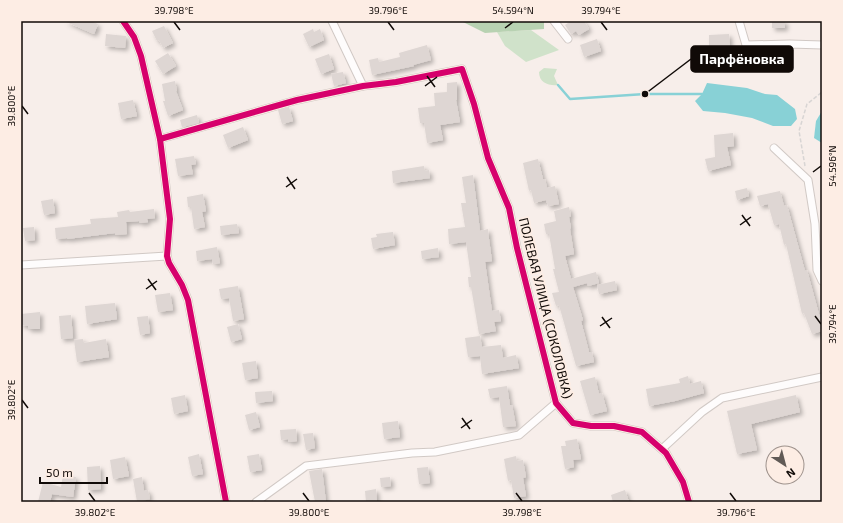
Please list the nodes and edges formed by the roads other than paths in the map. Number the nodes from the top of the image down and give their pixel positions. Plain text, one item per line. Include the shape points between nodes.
1 (124, 21) edge
2 (332, 21) edge
3 (554, 21) edge
4 (740, 21) edge
5 (568, 39) dead end
6 (822, 45) edge
7 (363, 86) junction
8 (160, 139) junction
9 (774, 148) dead end
10 (167, 256) junction
11 (21, 265) edge
12 (822, 281) edge
13 (822, 377) edge
14 (556, 403) junction
15 (662, 449) junction
16 (226, 502) edge
17 (256, 502) edge
18 (689, 502) edge

1 - 8 street via 134,37 141,56
2 - 7 street
3 - 5 street
4 - 6 street via 746,45
7 - 8 street via 297,100
7 - 14 street, ПОЛЕВАЯ УЛИЦА (СОКОЛОВКА) via 462,69 488,158 509,208
8 - 10 street via 170,218
9 - 12 street via 808,180 815,224 817,270
10 - 11 street
10 - 16 street via 188,300
13 - 15 street via 722,398 702,412
14 - 15 street, ПОЛЕВАЯ УЛИЦА (СОКОЛОВКА) via 573,423 614,426 642,432
14 - 17 street via 519,435 435,452 306,466
15 - 18 street, ПОЛЕВАЯ УЛИЦА (СОКОЛОВКА) via 683,482

